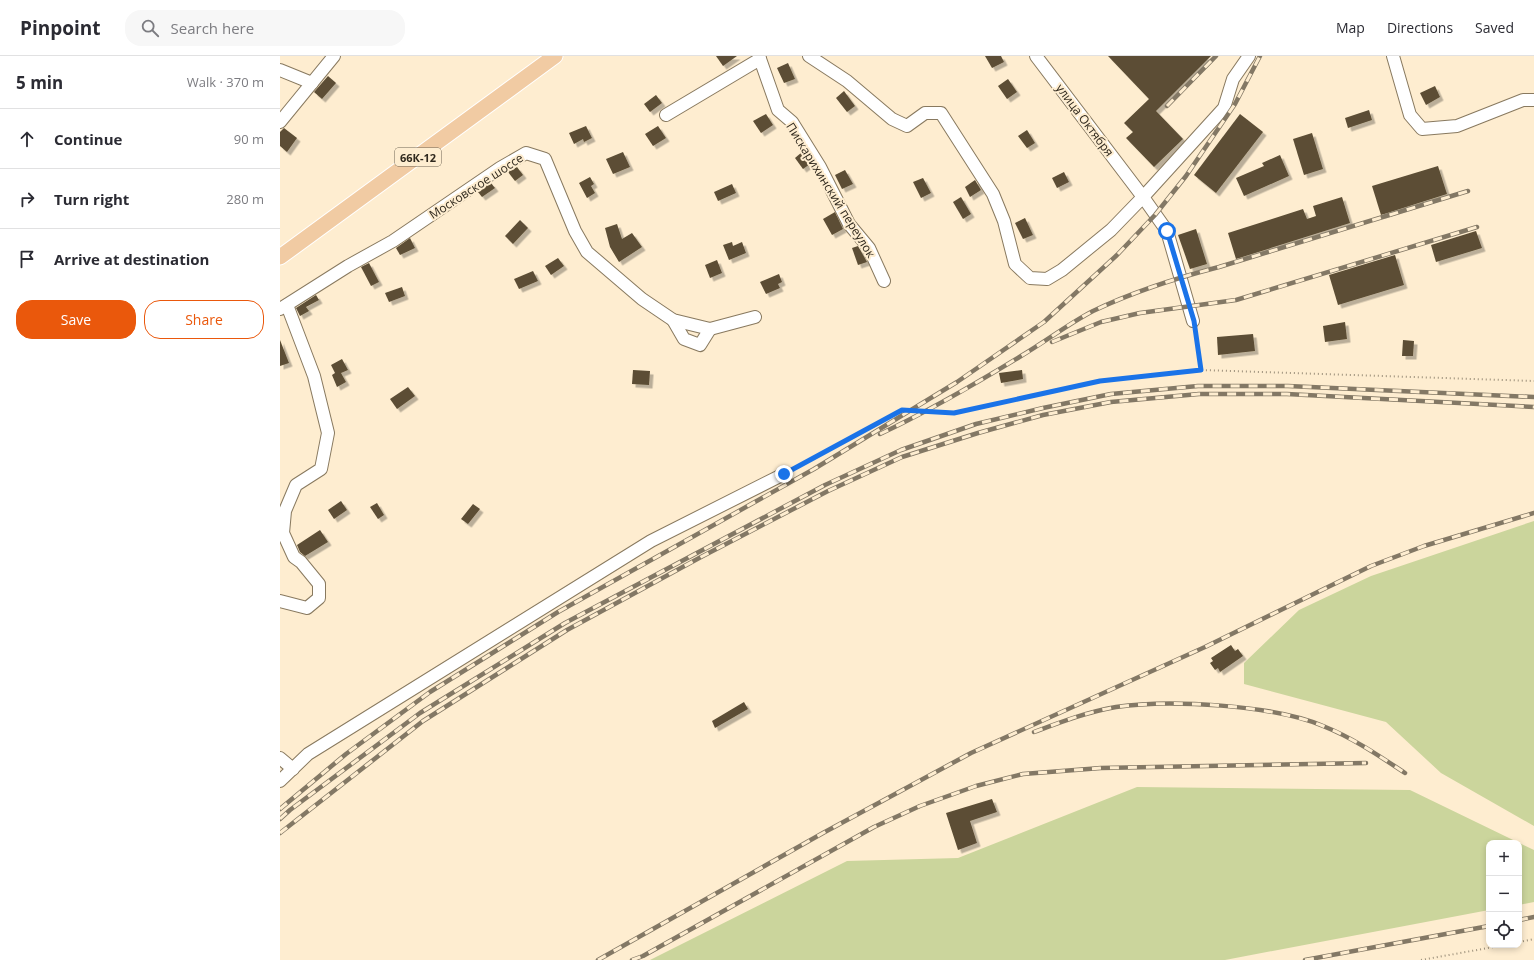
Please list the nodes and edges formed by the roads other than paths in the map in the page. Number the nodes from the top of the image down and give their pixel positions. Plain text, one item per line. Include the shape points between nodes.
1 (334, 56) edge
2 (555, 56) edge
3 (809, 56) edge
4 (1036, 56) edge
5 (1249, 56) edge
6 (1393, 56) edge
7 (759, 57) edge
8 (280, 70) edge
9 (312, 84) junction
10 (1534, 100) edge
11 (666, 115) dead end
12 (280, 122) edge
13 (1143, 196) junction
14 (280, 257) edge
15 (884, 281) dead end
16 (283, 307) edge
17 (755, 317) dead end
18 (673, 320) junction
19 (1194, 321) road end
20 (710, 329) junction
21 (784, 474) road end
22 (280, 601) edge
23 (280, 758) edge
24 (294, 769) junction
25 (280, 781) edge

1 - 9 street
2 - 14 main road, 66К-12
3 - 13 street via 847,81 892,119 907,126 925,113 941,113 993,194 1004,221 1015,264 1030,278 1047,279 1062,270 1111,230
4 - 13 street, улица Октября
5 - 13 street via 1233,79 1224,108
6 - 10 street via 1410,115 1422,129 1457,126 1524,100
7 - 11 street
7 - 15 street, Пискарихинский переулок via 778,110 792,122 816,160 849,224 869,248
8 - 9 street
9 - 12 street
13 - 19 street, улица Октября via 1167,231
16 - 18 street, Московское шоссе via 393,241 526,153 545,159 575,231 587,252 642,299
16 - 22 street via 314,376 328,433 321,469 296,485 285,511 283,533 294,557 319,584 319,598 307,608
17 - 20 street, Московское шоссе
18 - 20 street, Московское шоссе
18 - 20 street via 684,339 700,345
21 - 24 street via 651,541 308,754
23 - 24 street
24 - 25 street

